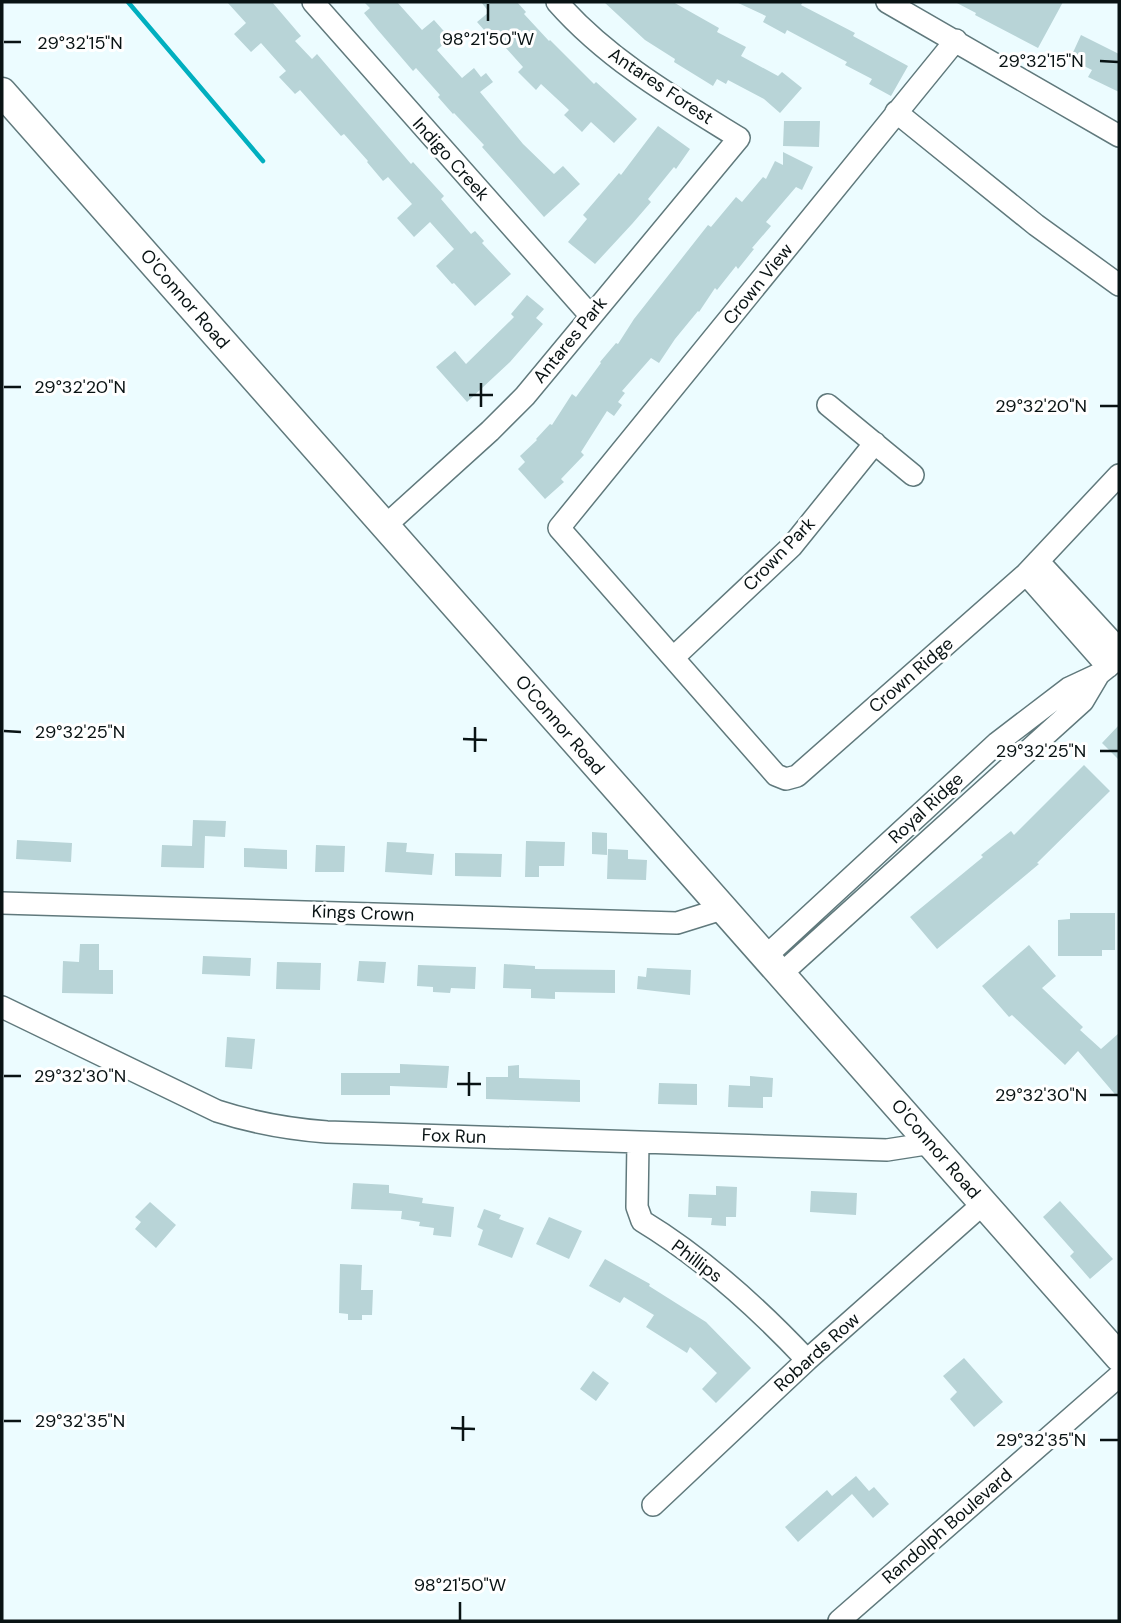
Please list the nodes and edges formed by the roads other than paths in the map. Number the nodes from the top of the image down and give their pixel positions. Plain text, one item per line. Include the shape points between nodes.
1 (313, 2) edge
2 (557, 2) edge
3 (887, 2) edge
4 (956, 40) junction
5 (2, 92) edge
6 (896, 112) junction
7 (1119, 136) edge
8 (739, 138) joint
9 (1119, 285) edge
10 (590, 315) junction
11 (828, 405) dead end
12 (875, 443) junction
13 (913, 475) dead end
14 (1119, 475) edge
15 (385, 526) junction
16 (1032, 568) junction
17 (1119, 649) edge
18 (674, 657) junction
19 (1109, 666) edge
20 (2, 903) edge
21 (722, 909) junction
22 (772, 966) junction
23 (2, 1007) edge
24 (638, 1142) junction
25 (932, 1143) junction
26 (984, 1203) junction
27 (1119, 1357) edge
28 (807, 1360) junction
29 (1119, 1376) edge
30 (653, 1505) dead end
31 (839, 1621) edge

1 - 10 street, Indigo Creek
2 - 8 street, Antares Forest via 604,48 646,80
3 - 4 street
4 - 6 street, Crown View
4 - 7 street
5 - 15 main road, O'Connor Road
6 - 9 street
6 - 18 street, Crown View via 559,528
8 - 10 street, Antares Park
10 - 15 street, Antares Park via 516,405
11 - 12 street
12 - 13 street
12 - 18 street, Crown Park via 792,546
14 - 16 street, Crown Ridge
15 - 21 main road, O'Connor Road
16 - 17 street
16 - 18 street, Crown Ridge via 797,776 786,779 776,775
16 - 19 street
19 - 22 street, Royal Ridge via 1069,688 997,743
20 - 21 street, Kings Crown via 677,923
21 - 22 main road, O'Connor Road
22 - 25 main road, O'Connor Road
23 - 24 street, Fox Run via 217,1111 283,1128
24 - 25 street, Fox Run via 887,1150
24 - 28 street, Phillips via 637,1208 642,1221 713,1272
25 - 26 main road, O'Connor Road
26 - 27 main road, O'Connor Road
26 - 28 street, Robards Row
28 - 30 street, Robards Row
29 - 31 street, Randolph Boulevard

